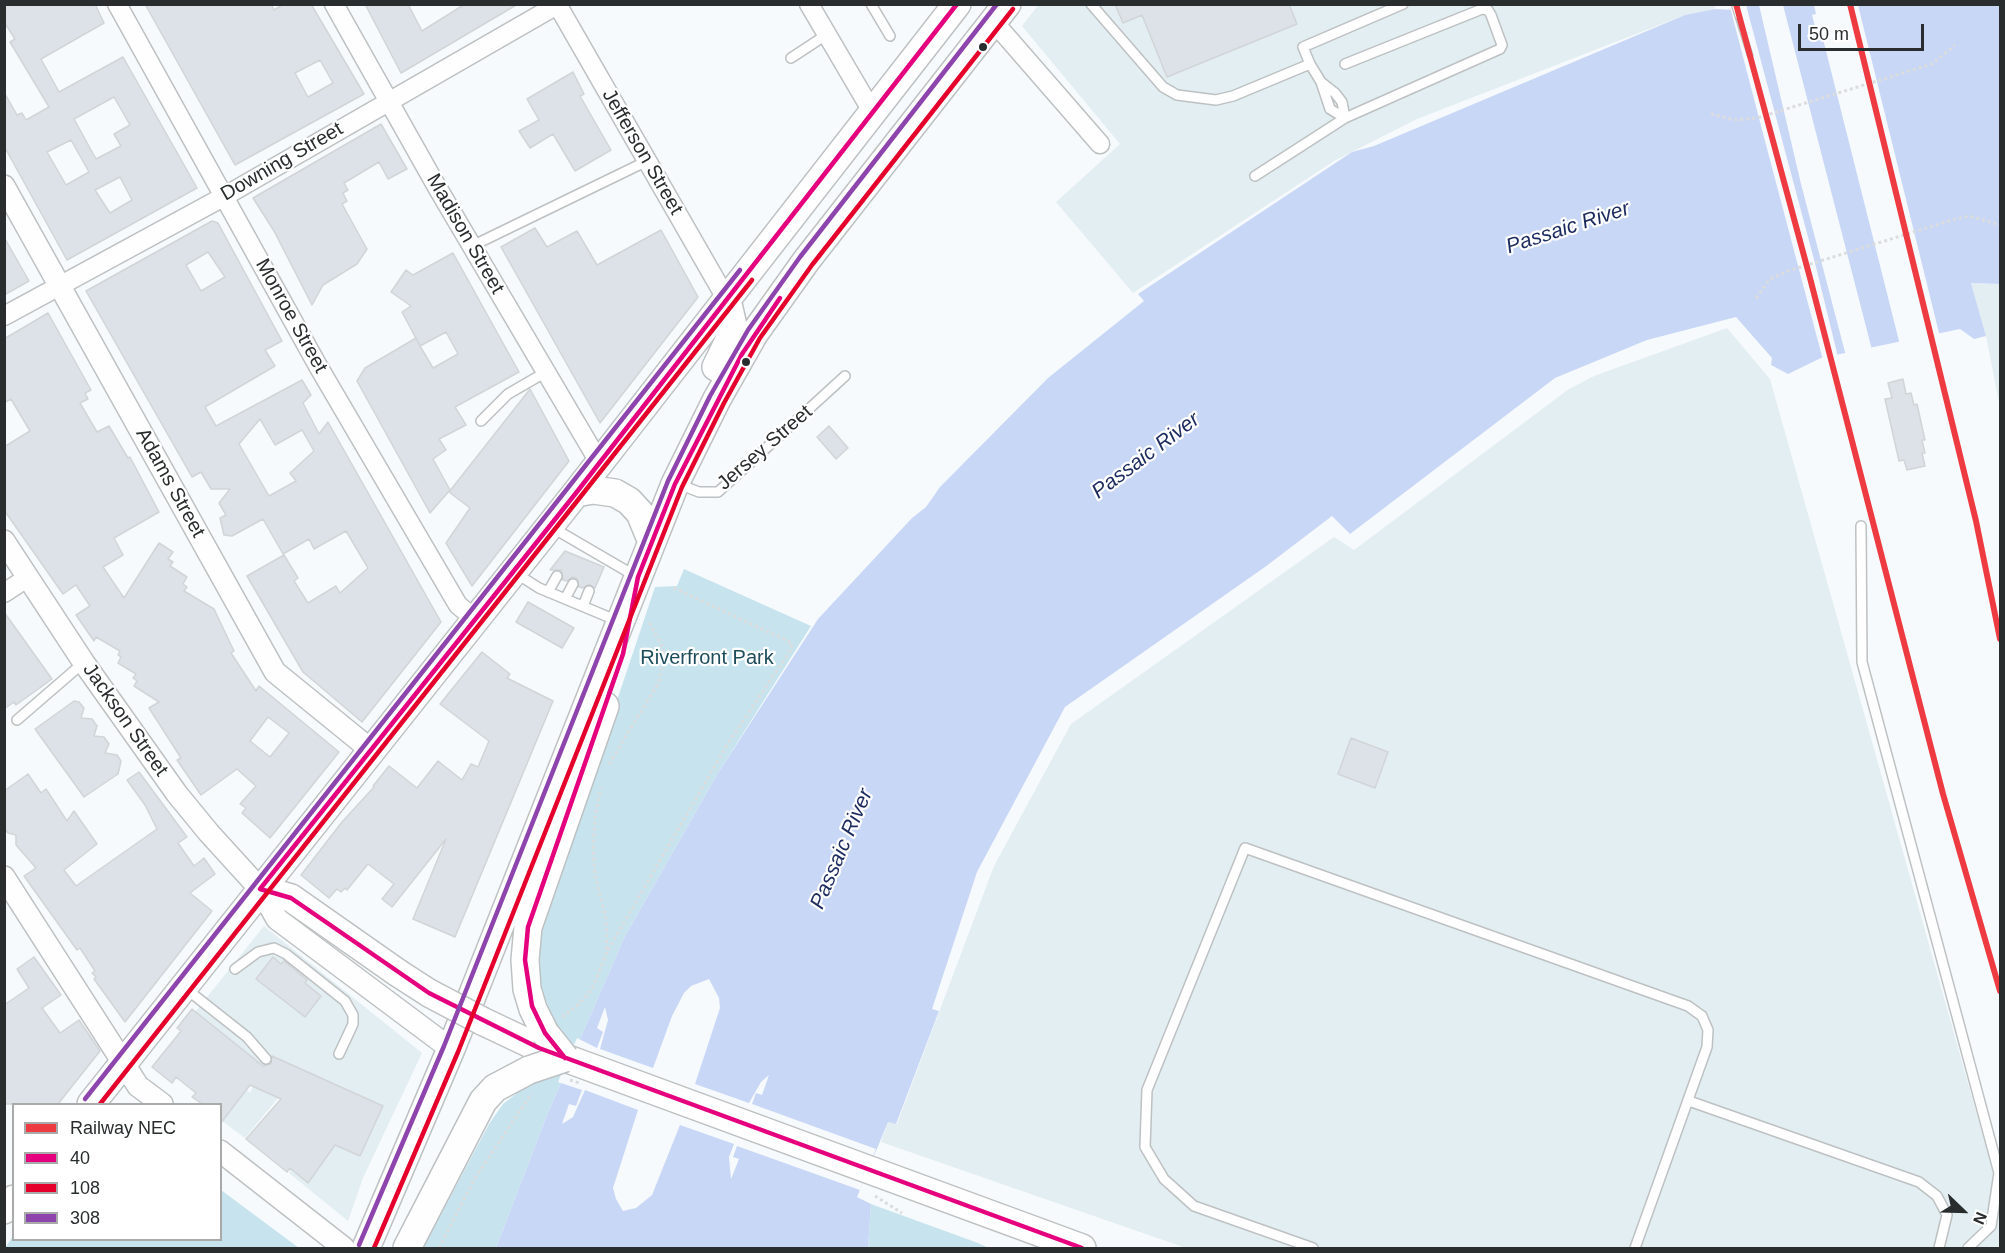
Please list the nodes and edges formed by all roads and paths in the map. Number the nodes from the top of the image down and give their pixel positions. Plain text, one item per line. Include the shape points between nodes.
1 (117, 4) edge
2 (334, 4) edge
3 (809, 4) edge
4 (871, 4) edge
5 (957, 4) edge
6 (1091, 4) edge
7 (1403, 4) edge
8 (557, 5) edge
9 (1000, 13) edge
10 (826, 35) junction
11 (890, 36) dead end
12 (1955, 45) dead end
13 (791, 58) dead end
14 (1310, 64) junction
15 (1345, 64) dead end
16 (387, 101) junction
17 (873, 113) junction
18 (1711, 114) dead end
19 (1345, 118) junction
20 (1100, 144) dead end
21 (647, 161) junction
22 (1255, 176) dead end
23 (4, 186) edge
24 (225, 196) junction
25 (1998, 224) dead end
26 (472, 246) junction
27 (60, 286) junction
28 (1756, 298) dead end
29 (727, 300) junction
30 (4, 316) edge
31 (546, 372) junction
32 (845, 376) dead end
33 (481, 421) dead end
34 (599, 462) junction
35 (675, 484) junction
36 (576, 493) junction
37 (548, 525) junction
38 (1861, 526) dead end
39 (4, 541) edge
40 (652, 542) junction
41 (575, 543) junction
42 (570, 553) dead end
43 (512, 571) junction
44 (557, 576) dead end
45 (638, 577) junction
46 (27, 578) junction
47 (573, 584) dead end
48 (672, 587) dead end
49 (589, 591) dead end
50 (548, 592) junction
51 (4, 593) edge
52 (565, 599) junction
53 (583, 606) junction
54 (475, 619) junction
55 (620, 621) junction
56 (649, 622) dead end
57 (84, 663) junction
58 (17, 720) dead end
59 (371, 750) junction
60 (609, 764) dead end
61 (601, 787) dead end
62 (4, 877) edge
63 (260, 889) junction
64 (607, 952) junction
65 (235, 969) dead end
66 (183, 986) junction
67 (451, 1048) junction
68 (542, 1052) junction
69 (339, 1054) dead end
70 (266, 1059) dead end
71 (124, 1063) junction
72 (1689, 1101) junction
73 (92, 1103) edge
74 (161, 1103) edge
75 (222, 1153) edge
76 (345, 1248) edge
77 (366, 1248) edge
78 (407, 1248) edge
79 (439, 1248) edge
80 (1082, 1248) edge
81 (1313, 1248) edge
82 (1635, 1248) edge
83 (1939, 1248) edge
84 (1968, 1248) edge

1 - 24 street, Monroe Street
2 - 16 street, Madison Street
3 - 10 street
4 - 11 lane
5 - 17 main road
6 - 14 lane via 1163,87 1177,95 1216,100
7 - 14 lane via 1303,47
8 - 16 street, Downing Street
8 - 21 street, Jefferson Street
9 - 20 street
9 - 35 main road via 806,261 754,334
10 - 13 lane
10 - 17 street
12 - 18 path via 1932,64 1757,118 1734,120
14 - 19 lane via 1321,82 1342,102
15 - 19 lane via 1482,9 1491,15 1502,45
16 - 24 street, Downing Street
16 - 26 street, Madison Street
17 - 29 main road
19 - 22 lane
21 - 26 lane
21 - 29 street, Jefferson Street
23 - 27 street, Adams Street
24 - 27 street, Downing Street
24 - 54 street, Monroe Street via 324,376 458,605
25 - 28 path via 1969,216 1788,270 1770,279
26 - 31 street, Madison Street
27 - 30 street, Downing Street
27 - 59 street, Adams Street via 275,672
29 - 34 main road
29 - 35 main road via 734,330 689,421
31 - 33 lane via 508,394
31 - 34 street, Madison Street
32 - 35 lane, Jersey Street via 718,492 699,492
34 - 36 main road
35 - 40 main road
36 - 37 main road
36 - 40 main road via 615,493 629,501 640,513
37 - 41 lane
37 - 43 main road
38 - 84 lane via 1862,662 1999,1173 1991,1226
39 - 46 street, Jackson Street
40 - 45 main road
41 - 42 lane
41 - 45 lane via 587,554
43 - 50 lane
43 - 54 main road
44 - 50 lane
45 - 55 main road
45 - 68 main road via 623,654 528,927 527,989
46 - 51 street
46 - 57 street, Jackson Street
47 - 52 lane
48 - 64 path via 792,643 727,745
49 - 53 lane
50 - 52 lane
52 - 53 lane
53 - 55 lane
54 - 59 main road
55 - 67 main road
56 - 60 path via 663,648 658,682
57 - 58 lane
57 - 63 street, Jackson Street via 177,794
59 - 63 main road
61 - 64 path via 593,849 607,928
62 - 71 street
63 - 66 main road
63 - 67 street, Jackson Street via 277,919
63 - 68 main road, bridge via 291,898 429,993
64 - 68 path via 592,989 561,1018
65 - 69 lane via 258,952 274,948 345,1001 353,1024
66 - 70 lane via 247,1037
66 - 71 main road
67 - 77 main road
68 - 78 main road via 483,1101
68 - 79 path
68 - 80 main road
71 - 73 main road
71 - 74 street via 138,1086
72 - 81 lane via 1707,1047 1708,1030 1702,1016 1688,1006 1245,848 1147,1090 1145,1147 1164,1179 1194,1206
72 - 82 lane
72 - 83 lane via 1919,1182 1937,1196 1947,1215
75 - 76 street

